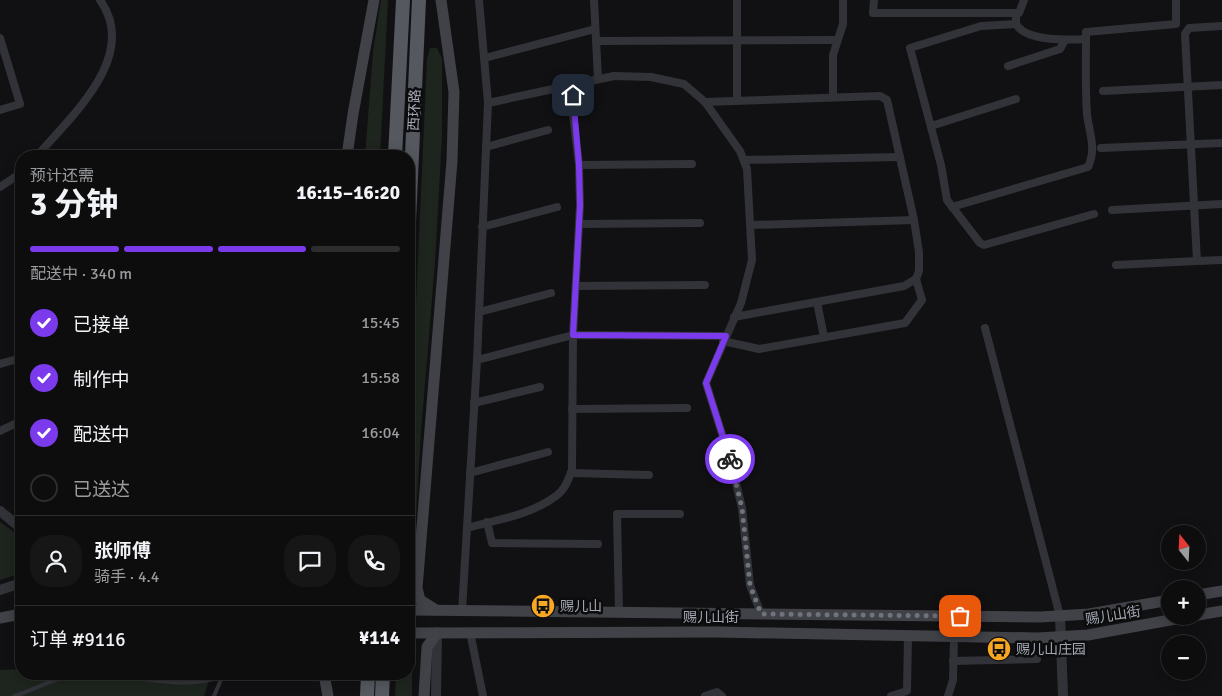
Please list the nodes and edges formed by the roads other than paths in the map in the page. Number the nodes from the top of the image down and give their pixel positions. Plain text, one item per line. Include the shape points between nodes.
1 (100, 0) edge
2 (374, 0) edge
3 (403, 0) edge
4 (419, 0) edge
5 (441, 0) edge
6 (446, 0) edge
7 (479, 0) edge
8 (594, 0) edge
9 (737, 0) edge
10 (843, 0) edge
11 (874, 0) edge
12 (1024, 0) edge
13 (1176, 0) edge
14 (1016, 13) junction
15 (1016, 24) junction
16 (1222, 26) edge
17 (595, 29) junction
18 (0, 38) edge
19 (1086, 38) junction
20 (838, 40) junction
21 (1065, 40) junction
22 (596, 41) junction
23 (738, 41) junction
24 (448, 53) junction
25 (485, 58) junction
26 (1008, 66) dead end
27 (598, 79) junction
28 (573, 84) junction
29 (1222, 85) edge
30 (1188, 87) junction
31 (1103, 92) dead end
32 (833, 96) junction
33 (1016, 99) dead end
34 (737, 100) junction
35 (705, 102) junction
36 (488, 103) junction
37 (0, 110) edge
38 (931, 126) junction
39 (548, 130) dead end
40 (1222, 142) edge
41 (1191, 144) junction
42 (486, 147) junction
43 (1101, 148) dead end
44 (43, 150) edge
45 (348, 150) edge
46 (395, 150) edge
47 (412, 150) edge
48 (900, 157) junction
49 (744, 160) junction
50 (692, 164) dead end
51 (579, 165) junction
52 (15, 177) edge
53 (0, 187) edge
54 (1222, 204) edge
55 (1194, 205) junction
56 (557, 207) dead end
57 (952, 207) junction
58 (1112, 210) dead end
59 (1094, 214) dead end
60 (914, 220) junction
61 (700, 223) dead end
62 (579, 224) junction
63 (751, 225) junction
64 (482, 227) junction
65 (1222, 260) edge
66 (1197, 261) junction
67 (1116, 264) dead end
68 (916, 278) junction
69 (576, 286) junction
70 (705, 286) dead end
71 (551, 293) dead end
72 (817, 302) junction
73 (479, 312) junction
74 (734, 317) junction
75 (985, 328) dead end
76 (573, 335) junction
77 (824, 337) junction
78 (724, 339) junction
79 (15, 360) edge
80 (477, 360) junction
81 (0, 364) edge
82 (540, 386) dead end
83 (474, 404) junction
84 (687, 408) dead end
85 (572, 409) junction
86 (15, 424) edge
87 (0, 432) edge
88 (548, 452) dead end
89 (470, 472) junction
90 (571, 473) junction
91 (649, 474) dead end
92 (0, 512) edge
93 (680, 514) dead end
94 (486, 522) junction
95 (15, 523) edge
96 (467, 528) junction
97 (598, 544) dead end
98 (15, 585) edge
99 (0, 590) edge
100 (1222, 591) edge
101 (1206, 594) edge
102 (1161, 602) edge
103 (415, 610) edge
104 (437, 610) junction
105 (462, 611) junction
106 (1222, 611) edge
107 (619, 612) junction
108 (761, 614) junction
109 (1206, 614) edge
110 (15, 615) edge
111 (1060, 616) junction
112 (0, 618) edge
113 (1161, 622) edge
114 (437, 632) junction
115 (470, 632) junction
116 (619, 632) junction
117 (415, 633) edge
118 (908, 635) junction
119 (954, 636) junction
120 (1062, 636) junction
121 (1037, 659) dead end
122 (953, 661) junction
123 (61, 680) edge
124 (136, 680) edge
125 (212, 680) edge
126 (222, 680) edge
127 (325, 680) edge
128 (368, 680) edge
129 (383, 680) edge
130 (908, 693) edge
131 (14, 696) edge
132 (214, 696) edge
133 (328, 696) edge
134 (367, 696) edge
135 (382, 696) edge
136 (424, 696) edge
137 (436, 696) edge
138 (483, 696) edge
139 (705, 696) edge
140 (722, 696) edge
141 (891, 696) edge
142 (948, 696) edge
143 (1063, 696) edge

1 - 44 street via 112,23 113,38 108,60 96,86
2 - 45 main road
3 - 46 highway, 西环路
4 - 47 highway, 西环路
5 - 24 main road
6 - 24 street
7 - 25 street
8 - 17 street
9 - 23 street
10 - 20 street via 843,24
11 - 14 street via 873,13
12 - 14 street via 1019,13
13 - 19 street via 1176,24 1086,32
14 - 15 street
15 - 21 street via 1022,31
15 - 38 street via 982,26 910,48
16 - 30 street via 1189,28 1185,34
17 - 22 street
17 - 25 street
18 - 37 street via 20,104
19 - 21 street
19 - 57 street via 1087,115 1093,140 1088,167
20 - 23 street
20 - 32 street via 832,55
21 - 26 street via 1060,49
22 - 23 street
22 - 27 street
23 - 34 street
24 - 104 main road via 454,92 452,161 417,588 420,600
25 - 36 street
27 - 28 street
27 - 35 street via 651,77 684,84
28 - 36 street
28 - 51 street via 572,106
29 - 30 street
30 - 31 street
30 - 41 street
32 - 34 street
32 - 48 street via 880,96 886,100
33 - 38 street
34 - 35 street
35 - 49 street
36 - 42 street
38 - 57 street via 945,195
39 - 42 street
40 - 41 street
41 - 43 street
41 - 55 street
42 - 64 street
48 - 49 street
48 - 60 street
49 - 63 street
50 - 51 street
51 - 62 street
52 - 53 street
54 - 55 street
55 - 58 street
55 - 66 street
56 - 64 street
57 - 59 street via 984,246
60 - 63 street
60 - 68 street via 919,252
61 - 62 street
62 - 69 street
63 - 74 street via 752,260
64 - 73 street
65 - 66 street
66 - 67 street
68 - 72 street via 904,286
68 - 77 street via 922,300 908,321
69 - 70 street
69 - 76 street
71 - 73 street
72 - 74 street
72 - 77 street
73 - 80 street
74 - 78 street
75 - 111 street
76 - 78 street
76 - 80 street
76 - 85 street
77 - 78 street via 759,349
78 - 108 street via 706,383 734,474 742,508 750,585
79 - 81 street
80 - 83 street
82 - 83 street
83 - 89 street
84 - 85 street
85 - 90 street
86 - 87 street
88 - 89 street
89 - 96 street
90 - 91 street
90 - 94 street via 566,486 556,496 521,513
92 - 95 street
93 - 107 street via 617,514
94 - 96 street
94 - 97 street via 492,543
96 - 105 street
98 - 99 street
100 - 101 main road
102 - 111 main road, 赐儿山街
103 - 104 main road, 赐儿山街
104 - 105 main road, 赐儿山街
105 - 107 main road, 赐儿山街
106 - 109 main road
107 - 108 main road, 赐儿山街
107 - 116 main road
108 - 111 main road, 赐儿山街
110 - 112 main road
111 - 120 street
113 - 120 main road, 赐儿山街 via 1088,635
114 - 115 main road, 赐儿山街
114 - 117 main road, 赐儿山街
114 - 136 main road via 428,647
114 - 137 street
115 - 116 main road, 赐儿山街
115 - 138 street
116 - 118 main road, 赐儿山街
118 - 119 main road, 赐儿山街
118 - 130 street
119 - 120 main road, 赐儿山街
119 - 122 street
120 - 143 street
121 - 122 street
122 - 142 street via 953,680
123 - 131 lane
124 - 125 lane
126 - 132 lane
127 - 133 main road
128 - 134 highway
129 - 135 highway
130 - 141 street
139 - 140 street via 717,692

